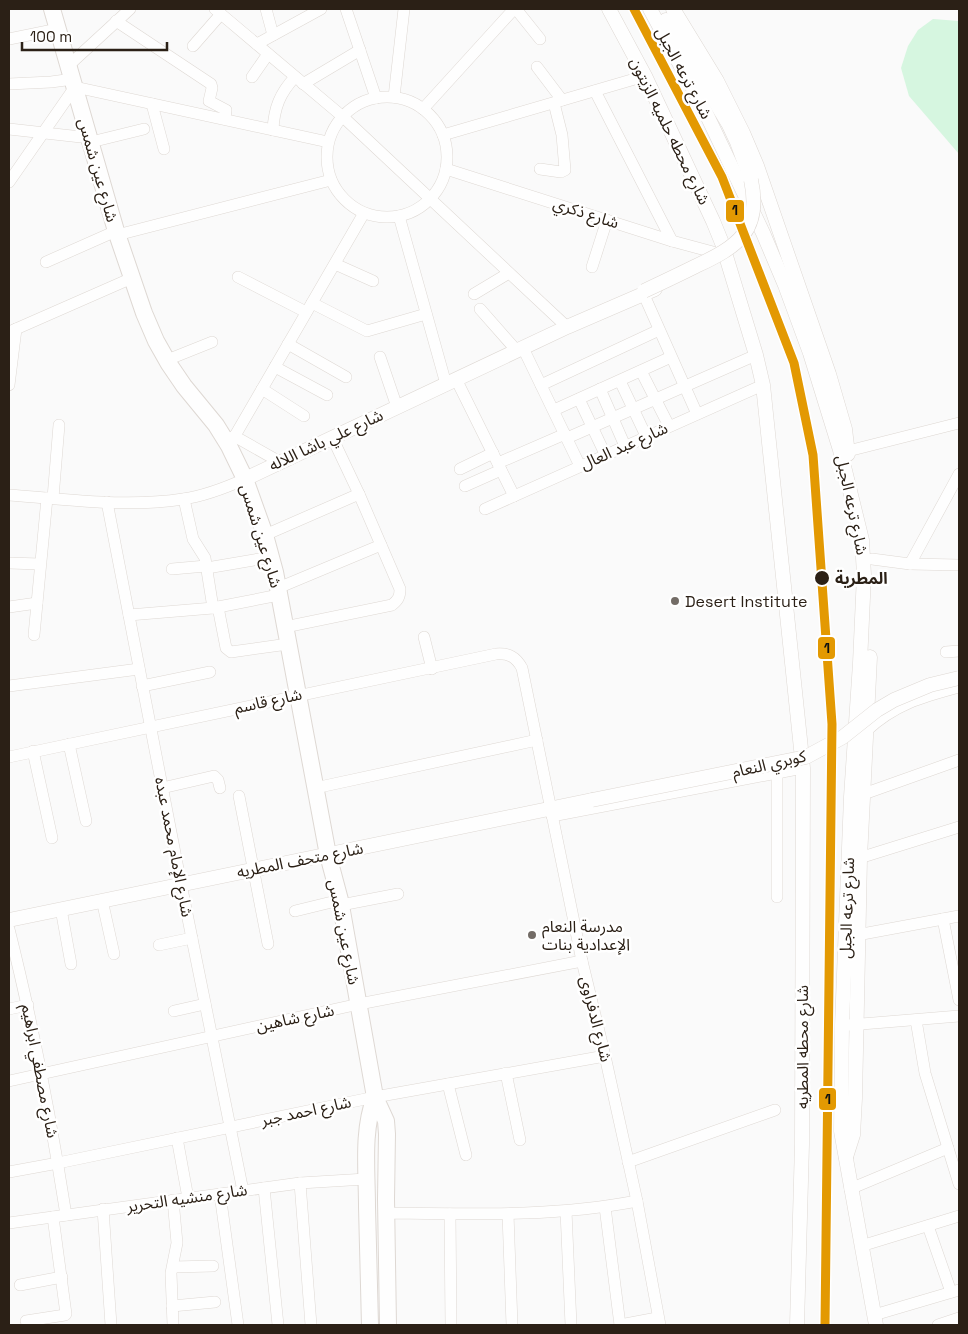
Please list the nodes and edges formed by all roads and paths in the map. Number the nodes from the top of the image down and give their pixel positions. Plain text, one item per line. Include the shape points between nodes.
1 (52, 9) edge
2 (130, 9) edge
3 (266, 9) edge
4 (321, 9) edge
5 (346, 9) edge
6 (404, 9) edge
7 (515, 9) edge
8 (609, 9) edge
9 (650, 9) edge
10 (659, 9) edge
11 (673, 9) edge
12 (219, 11) edge
13 (116, 21) junction
14 (58, 29) junction
15 (273, 35) junction
16 (9, 39) edge
17 (540, 39) dead end
18 (257, 44) junction
19 (193, 46) dead end
20 (360, 50) junction
21 (268, 54) junction
22 (537, 67) dead end
23 (645, 76) junction
24 (252, 77) dead end
25 (72, 78) junction
26 (299, 81) junction
27 (9, 84) edge
28 (594, 91) junction
29 (394, 97) junction
30 (376, 98) junction
31 (558, 102) junction
32 (152, 104) junction
33 (423, 109) junction
34 (342, 116) junction
35 (225, 119) junction
36 (9, 129) edge
37 (144, 129) dead end
38 (273, 130) junction
39 (43, 133) junction
40 (443, 135) junction
41 (90, 140) junction
42 (328, 142) junction
43 (164, 149) dead end
44 (446, 168) junction
45 (540, 169) dead end
46 (331, 180) junction
47 (9, 182) edge
48 (430, 199) junction
49 (364, 213) junction
50 (399, 216) junction
51 (607, 220) junction
52 (116, 233) junction
53 (672, 241) junction
54 (726, 256) junction
55 (46, 262) dead end
56 (335, 264) junction
57 (592, 267) dead end
58 (509, 273) junction
59 (238, 277) dead end
60 (132, 278) junction
61 (373, 280) dead end
62 (644, 293) junction
63 (474, 294) dead end
64 (309, 308) junction
65 (480, 309) dead end
66 (426, 314) junction
67 (567, 327) junction
68 (12, 330) edge
69 (659, 330) junction
70 (212, 342) dead end
71 (288, 344) junction
72 (520, 349) junction
73 (756, 355) junction
74 (380, 357) dead end
75 (671, 357) junction
76 (166, 360) junction
77 (275, 367) junction
78 (641, 371) junction
79 (346, 377) dead end
80 (620, 380) junction
81 (451, 382) junction
82 (9, 384) edge
83 (541, 385) junction
84 (763, 385) junction
85 (685, 387) junction
86 (262, 389) junction
87 (600, 390) junction
88 (327, 395) dead end
89 (579, 399) junction
90 (655, 399) junction
91 (396, 407) junction
92 (634, 409) junction
93 (554, 410) junction
94 (697, 414) junction
95 (304, 416) dead end
96 (613, 418) junction
97 (959, 423) edge
98 (60, 425) dead end
99 (668, 426) junction
100 (593, 427) junction
101 (566, 436) junction
102 (646, 436) junction
103 (332, 437) junction
104 (231, 441) junction
105 (625, 446) junction
106 (848, 451) junction
107 (605, 454) junction
108 (280, 462) junction
109 (497, 462) junction
110 (580, 466) junction
111 (460, 469) dead end
112 (959, 476) edge
113 (245, 479) junction
114 (465, 486) dead end
115 (359, 494) junction
116 (9, 495) edge
117 (514, 496) junction
118 (50, 498) junction
119 (184, 499) junction
120 (107, 502) junction
121 (485, 508) dead end
122 (264, 535) junction
123 (381, 545) junction
124 (271, 557) junction
125 (872, 559) junction
126 (9, 563) edge
127 (40, 564) junction
128 (910, 564) junction
129 (959, 565) edge
130 (206, 567) junction
131 (172, 569) dead end
132 (278, 592) junction
133 (37, 603) junction
134 (9, 607) edge
135 (215, 607) junction
136 (129, 615) junction
137 (285, 626) junction
138 (34, 635) dead end
139 (424, 637) dead end
140 (288, 644) junction
141 (959, 651) edge
142 (946, 652) dead end
143 (522, 668) joint
144 (139, 669) junction
145 (432, 669) junction
146 (210, 672) dead end
147 (959, 678) edge
148 (9, 686) edge
149 (142, 686) junction
150 (959, 686) edge
151 (298, 695) junction
152 (150, 726) junction
153 (866, 731) junction
154 (537, 740) junction
155 (69, 744) junction
156 (33, 752) junction
157 (9, 757) edge
158 (959, 760) edge
159 (803, 768) junction
160 (777, 772) junction
161 (162, 788) junction
162 (220, 788) dead end
163 (315, 788) junction
164 (239, 796) dead end
165 (857, 796) junction
166 (592, 800) joint
167 (551, 812) junction
168 (86, 821) dead end
169 (959, 826) edge
170 (52, 838) dead end
171 (328, 855) junction
172 (854, 859) junction
173 (253, 869) junction
174 (181, 884) junction
175 (398, 894) dead end
176 (777, 897) dead end
177 (102, 900) junction
178 (340, 902) junction
179 (61, 909) junction
180 (295, 910) dead end
181 (959, 916) edge
182 (943, 919) junction
183 (9, 920) edge
184 (9, 929) edge
185 (857, 935) junction
186 (192, 938) junction
187 (268, 944) dead end
188 (159, 945) dead end
189 (114, 954) dead end
190 (582, 961) junction
191 (71, 964) dead end
192 (959, 1000) edge
193 (205, 1004) junction
194 (359, 1004) junction
195 (28, 1005) junction
196 (9, 1009) edge
197 (174, 1011) dead end
198 (959, 1016) edge
199 (916, 1020) junction
200 (849, 1025) junction
201 (212, 1036) junction
202 (605, 1056) junction
203 (506, 1073) junction
204 (42, 1074) junction
205 (9, 1081) edge
206 (448, 1084) junction
207 (375, 1097) junction
208 (775, 1110) dead end
209 (231, 1127) junction
210 (177, 1138) junction
211 (520, 1140) dead end
212 (948, 1148) junction
213 (466, 1155) dead end
214 (628, 1162) junction
215 (58, 1164) junction
216 (9, 1172) edge
217 (366, 1179) junction
218 (300, 1183) junction
219 (959, 1184) edge
220 (264, 1188) junction
221 (850, 1189) junction
222 (243, 1190) junction
223 (220, 1194) junction
224 (188, 1198) junction
225 (173, 1200) junction
226 (637, 1201) junction
227 (605, 1207) junction
228 (103, 1209) junction
229 (566, 1211) junction
230 (386, 1213) junction
231 (450, 1214) junction
232 (508, 1214) junction
233 (66, 1215) junction
234 (53, 1216) junction
235 (959, 1216) edge
236 (9, 1223) edge
237 (928, 1226) junction
238 (861, 1246) junction
239 (213, 1266) dead end
240 (172, 1267) junction
241 (62, 1278) junction
242 (20, 1284) dead end
243 (955, 1291) edge
244 (215, 1302) dead end
245 (172, 1306) junction
246 (959, 1318) edge
247 (875, 1320) edge
248 (26, 1321) dead end
249 (658, 1322) edge
250 (111, 1325) edge
251 (174, 1325) edge
252 (238, 1325) edge
253 (278, 1325) edge
254 (311, 1325) edge
255 (370, 1325) edge
256 (388, 1325) edge
257 (451, 1325) edge
258 (512, 1325) edge
259 (571, 1325) edge
260 (620, 1325) edge
261 (798, 1325) edge
262 (938, 1325) edge

1 - 14 main road, شارع عين شمس
2 - 13 street
3 - 15 street
4 - 15 street
5 - 20 street
6 - 29 street
7 - 17 street
7 - 33 street
8 - 23 street, شارع محطه حلميه الزيتون
9 - 165 street, شارع ترعه الجبل via 703,106 763,233 810,353 840,450 864,558
10 - 62 street, شارع علي باشا اللاله, bridge via 737,142 751,180 754,204 748,228 722,254
11 - 106 street, شارع ترعه الجبل via 717,80 757,166 830,374 846,429
12 - 18 street
12 - 19 street
13 - 25 street
13 - 35 street via 211,84 209,100 226,110
14 - 16 street
14 - 25 main road, شارع عين شمس
15 - 18 street
18 - 21 street
20 - 26 street
20 - 30 street
21 - 24 street
21 - 26 street
22 - 31 street
23 - 28 street
23 - 54 street, شارع محطه حلميه الزيتون via 713,220
25 - 27 street
25 - 32 street
25 - 39 street
25 - 41 main road, شارع عين شمس
26 - 34 street
26 - 38 street via 285,88 278,101
28 - 31 street
28 - 53 street
29 - 30 street
29 - 33 street
30 - 34 street via 358,104
31 - 40 street
31 - 45 street via 565,170
32 - 35 street
32 - 43 street
33 - 40 street via 432,116
34 - 42 street
34 - 48 street
35 - 38 street
36 - 39 street
37 - 41 street
38 - 42 street
39 - 41 street
39 - 47 street
40 - 44 street
41 - 52 main road, شارع عين شمس
42 - 46 street via 327,167
44 - 48 street via 438,190
44 - 51 street, شارع ذكري
46 - 49 street via 339,194
46 - 52 street
48 - 50 street
48 - 58 street
49 - 50 street
49 - 56 street
50 - 66 street
51 - 53 street, شارع ذكري
51 - 57 street
52 - 55 street
52 - 60 main road, شارع عين شمس
53 - 54 street, شارع ذكري
54 - 62 street, شارع علي باشا اللاله
54 - 73 street, شارع محطه حلميه الزيتون
56 - 61 street
56 - 64 street
58 - 63 street
58 - 67 street
59 - 64 street
60 - 68 street
60 - 76 main road, شارع عين شمس via 152,334
62 - 67 street, شارع علي باشا اللاله
62 - 69 street
64 - 66 street via 371,331
64 - 71 street
65 - 72 street
66 - 81 street
67 - 72 street, شارع علي باشا اللاله
68 - 82 street
69 - 75 street
69 - 83 street
70 - 76 street
71 - 77 street
71 - 79 street
72 - 81 street, شارع علي باشا اللاله
72 - 83 street
73 - 84 street, شارع محطه حلميه الزيتون
73 - 85 street
74 - 91 street
75 - 78 street
75 - 85 street
76 - 104 main road, شارع عين شمس
77 - 86 street
77 - 88 street
78 - 80 street
78 - 90 street
80 - 87 street
80 - 92 street
81 - 91 street, شارع علي باشا اللاله
81 - 109 street
83 - 93 street
84 - 94 street, شارع عبد العال
84 - 159 street, شارع محطه المطريه
85 - 90 street
85 - 94 street
86 - 95 street
86 - 104 street
87 - 89 street
87 - 96 street
89 - 93 street
89 - 100 street
90 - 92 street
90 - 99 street
91 - 103 street, شارع علي باشا اللاله
92 - 96 street
92 - 102 street
93 - 101 street
94 - 99 street, شارع عبد العال
96 - 100 street
96 - 105 street
97 - 106 street
98 - 118 street
99 - 102 street, شارع عبد العال
100 - 101 street
100 - 107 street
101 - 109 street
101 - 110 street
102 - 105 street, شارع عبد العال
103 - 108 street, شارع علي باشا اللاله
103 - 115 street
104 - 108 street
104 - 113 main road, شارع عين شمس
105 - 107 street, شارع عبد العال
106 - 125 street, شارع ترعه الجبل
107 - 110 street, شارع عبد العال
108 - 113 street, شارع علي باشا اللاله
109 - 111 street
109 - 114 street
109 - 117 street
110 - 117 street, شارع عبد العال
112 - 128 street
113 - 119 street, شارع علي باشا اللاله
113 - 122 main road, شارع عين شمس
115 - 122 street
115 - 123 street
116 - 118 street, شارع علي باشا اللاله
117 - 121 street, شارع عبد العال
118 - 120 street, شارع علي باشا اللاله
118 - 127 street
119 - 120 street, شارع علي باشا اللاله
119 - 130 street via 193,539 203,553
120 - 136 street, شارع الإمام محمد عبده
122 - 124 main road, شارع عين شمس
123 - 132 street
123 - 137 street via 400,589 397,601 392,605
124 - 130 street
124 - 132 main road, شارع عين شمس
125 - 128 street
125 - 153 street, شارع ترعه الجبل
126 - 127 street
127 - 133 street
128 - 129 street
130 - 131 street
130 - 135 street
132 - 135 street
132 - 137 main road, شارع عين شمس
133 - 134 street
133 - 138 street
135 - 136 street
135 - 140 street via 226,648 232,652
136 - 144 street, شارع الإمام محمد عبده
137 - 140 main road, شارع عين شمس
139 - 145 street
140 - 151 main road, شارع عين شمس
141 - 142 street
143 - 145 street, شارع قاسم via 512,656 504,654
143 - 154 street, شارع الدفراوى
144 - 148 street
144 - 149 street, شارع الإمام محمد عبده
145 - 151 street, شارع قاسم
146 - 149 street
147 - 166 street, كوبري النعام, bridge via 930,685 894,700 843,738 806,757
149 - 152 street, شارع الإمام محمد عبده
150 - 153 street via 907,702
151 - 152 street, شارع قاسم
151 - 163 main road, شارع عين شمس
152 - 155 street, شارع قاسم
152 - 161 street, شارع الإمام محمد عبده
153 - 165 street, شارع ترعه الجبل
154 - 163 street
154 - 167 street, شارع الدفراوى
155 - 156 street, شارع قاسم
155 - 168 street
156 - 157 street, شارع قاسم
156 - 170 street
158 - 165 street
159 - 160 street, شارع متحف المطريه
159 - 261 street, شارع محطه المطريه
160 - 167 street, شارع متحف المطريه
160 - 176 street
161 - 162 street via 214,776
161 - 174 street, شارع الإمام محمد عبده
163 - 171 main road, شارع عين شمس
164 - 173 street
165 - 172 street, شارع ترعه الجبل
166 - 167 street, شارع متحف المطريه
167 - 171 street, شارع متحف المطريه
167 - 190 street, شارع الدفراوى
169 - 172 street
171 - 173 street, شارع متحف المطريه
171 - 178 main road, شارع عين شمس
172 - 185 street, شارع ترعه الجبل
172 - 200 street, شارع ترعه الجبل
173 - 174 street, شارع متحف المطريه
173 - 187 street
174 - 177 street, شارع متحف المطريه
174 - 186 street, شارع الإمام محمد عبده
175 - 178 street
177 - 179 street, شارع متحف المطريه
177 - 189 street
178 - 180 street
178 - 194 main road, شارع عين شمس
179 - 183 street, شارع متحف المطريه
179 - 191 street
181 - 182 street
182 - 185 street
182 - 192 street
184 - 195 street, شارع مصطفي ابراهيم
185 - 200 street, شارع ترعه الجبل
186 - 188 street
186 - 193 street, شارع الإمام محمد عبده
190 - 194 street, شارع شاهين
190 - 202 street, شارع الدفراوى
193 - 197 street
193 - 201 street, شارع الإمام محمد عبده
194 - 201 street, شارع شاهين
194 - 207 main road, شارع عين شمس
195 - 196 street
195 - 204 street, شارع مصطفي ابراهيم
198 - 199 street
199 - 200 street
199 - 212 street via 925,1073
200 - 221 street, شارع ترعه الجبل via 841,1130
201 - 204 street, شارع شاهين
201 - 209 street, شارع الإمام محمد عبده
202 - 203 street, شارع احمد جبر
202 - 214 street, شارع الدفراوى
203 - 206 street, شارع احمد جبر
203 - 211 street
204 - 205 street, شارع شاهين
204 - 215 street, شارع مصطفي ابراهيم
206 - 207 street, شارع احمد جبر
206 - 213 street
207 - 209 street, شارع احمد جبر
207 - 217 main road, شارع عين شمس via 367,1126
207 - 230 main road, شارع عين شمس via 386,1121
208 - 214 street
209 - 210 street, شارع احمد جبر
209 - 222 street, شارع الإمام محمد عبده
210 - 215 street, شارع احمد جبر
210 - 224 street
212 - 219 street
212 - 221 street
214 - 226 street, شارع الدفراوى
215 - 216 street, شارع احمد جبر
215 - 233 street, شارع مصطفي ابراهيم
217 - 218 street, شارع منشيه التحرير
217 - 255 main road, شارع عين شمس
218 - 220 street, شارع منشيه التحرير
218 - 254 street
220 - 222 street, شارع منشيه التحرير
220 - 253 street
221 - 238 street, شارع ترعه الجبل
222 - 223 street, شارع منشيه التحرير
223 - 224 street, شارع منشيه التحرير
223 - 252 street
224 - 225 street, شارع منشيه التحرير
225 - 228 street, شارع منشيه التحرير
225 - 240 street via 177,1243
226 - 227 street
226 - 249 street, شارع الدفراوى
227 - 229 street
227 - 260 street
228 - 233 street, شارع منشيه التحرير
228 - 250 street
229 - 232 street
229 - 259 street
230 - 231 street
230 - 256 main road, شارع عين شمس
231 - 232 street
231 - 257 street
232 - 258 street
233 - 234 street, شارع منشيه التحرير
234 - 236 street, شارع منشيه التحرير
234 - 241 street
235 - 237 street
237 - 238 street
237 - 243 street
238 - 247 street, شارع ترعه الجبل
239 - 240 street
240 - 245 street
241 - 242 street
241 - 248 street via 65,1315
243 - 247 street
244 - 245 street
245 - 251 street
246 - 262 street
249 - 260 street

